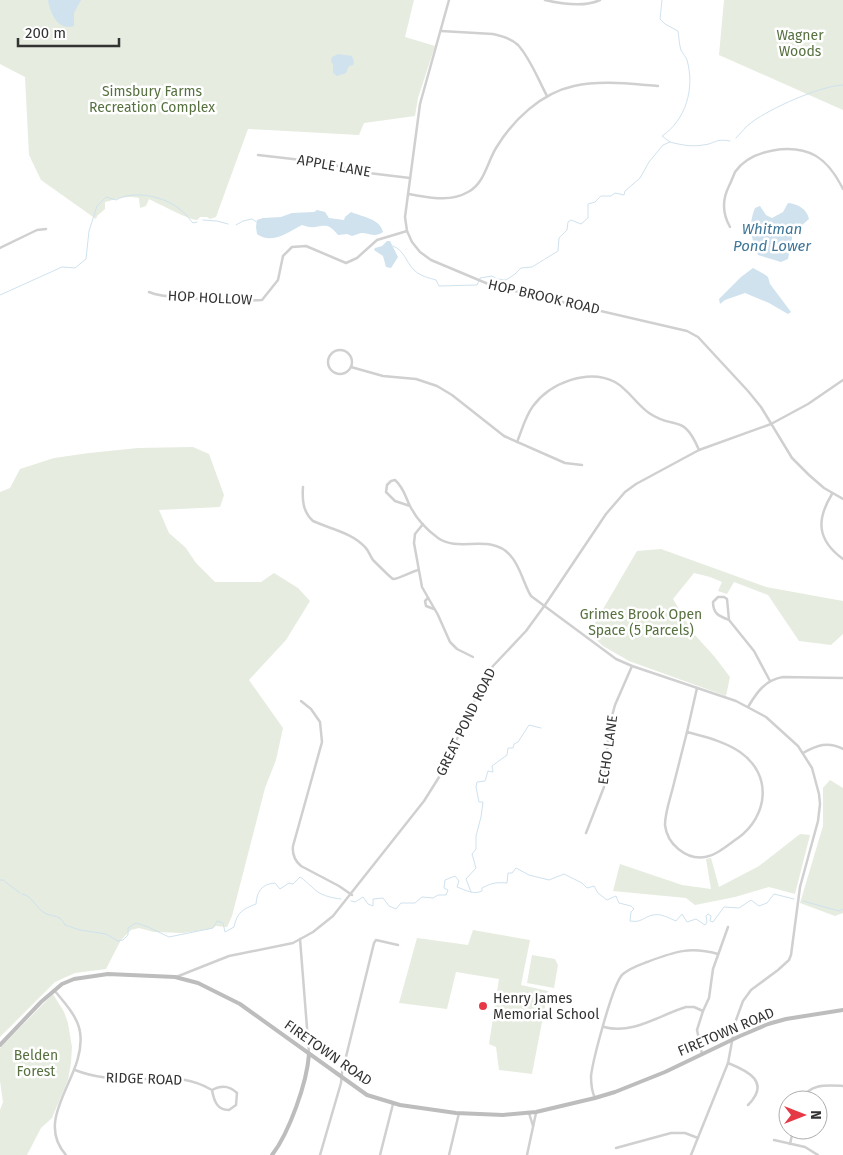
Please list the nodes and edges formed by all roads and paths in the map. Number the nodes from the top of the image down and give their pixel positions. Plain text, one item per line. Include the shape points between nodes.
1 (449, 0) edge
2 (546, 0) edge
3 (600, 0) edge
4 (442, 31) junction
5 (658, 86) dead end
6 (547, 96) junction
7 (258, 155) dead end
8 (410, 178) junction
9 (843, 189) edge
10 (408, 194) junction
11 (730, 227) dead end
12 (46, 229) dead end
13 (407, 231) junction
14 (0, 248) edge
15 (149, 292) dead end
16 (351, 367) junction
17 (843, 380) edge
18 (771, 424) junction
19 (517, 442) junction
20 (698, 450) junction
21 (582, 465) dead end
22 (303, 487) dead end
23 (832, 494) junction
24 (843, 499) edge
25 (410, 506) junction
26 (423, 524) junction
27 (843, 559) edge
28 (418, 570) junction
29 (428, 598) junction
30 (545, 605) junction
31 (435, 609) junction
32 (729, 620) junction
33 (473, 657) dead end
34 (632, 666) junction
35 (843, 678) edge
36 (770, 681) junction
37 (697, 688) junction
38 (301, 701) dead end
39 (748, 707) junction
40 (687, 732) junction
41 (843, 750) edge
42 (803, 753) junction
43 (586, 833) dead end
44 (352, 895) junction
45 (728, 926) dead end
46 (300, 939) junction
47 (398, 945) dead end
48 (718, 954) junction
49 (175, 977) junction
50 (54, 990) junction
51 (843, 1010) edge
52 (703, 1011) junction
53 (604, 1027) junction
54 (732, 1040) junction
55 (0, 1045) edge
56 (309, 1054) junction
57 (702, 1054) junction
58 (728, 1062) junction
59 (75, 1070) junction
60 (341, 1078) junction
61 (843, 1086) edge
62 (212, 1090) junction
63 (808, 1090) edge
64 (595, 1098) junction
65 (392, 1104) junction
66 (748, 1105) dead end
67 (536, 1112) junction
68 (459, 1113) junction
69 (529, 1113) junction
70 (533, 1127) junction
71 (698, 1138) junction
72 (774, 1140) dead end
73 (791, 1140) edge
74 (790, 1144) junction
75 (616, 1148) dead end
76 (66, 1155) edge
77 (272, 1155) edge
78 (320, 1155) edge
79 (380, 1155) edge
80 (449, 1155) edge
81 (526, 1155) edge
82 (691, 1155) edge
83 (818, 1155) edge

1 - 4 street
2 - 3 street via 583,4
4 - 6 street via 493,34 514,42
4 - 8 street via 420,104
5 - 6 street via 596,83 573,86
6 - 10 street via 507,131 473,189 442,199
7 - 8 street, APPLE LANE
8 - 10 street
9 - 11 street via 833,172 815,156 786,148 769,151 754,157 736,171 723,206 724,218
10 - 13 street
12 - 14 street via 37,230
13 - 15 street, HOP HOLLOW via 377,240 357,258 346,263 306,246 292,248 283,256 278,280 262,300 228,301
13 - 18 street, HOP BROOK ROAD via 420,252 431,260 479,281 687,331 698,337 748,391
16 - 16 street via 347,353 340,350 330,356 329,366 336,373 346,372
16 - 19 street via 437,386 497,432
17 - 18 street, GREAT POND ROAD
18 - 20 street, GREAT POND ROAD
18 - 23 street, HOP BROOK ROAD via 792,458
19 - 20 street via 532,408 546,392 591,376 617,383 648,413 684,426 693,436
19 - 21 street via 565,464
20 - 30 street, GREAT POND ROAD via 636,484 616,501
22 - 28 street via 303,503 312,522 345,533 359,542 390,578 396,579
23 - 24 street, HOP BROOK ROAD
23 - 27 street via 825,505 821,526 832,551
25 - 25 street via 402,487 395,480 391,481 386,492
25 - 26 street
26 - 28 street via 414,540
26 - 30 street via 448,543 487,544 504,550 516,563 531,596
28 - 29 street
29 - 31 street
29 - 31 street via 426,606
30 - 34 street via 600,648
30 - 44 street, GREAT POND ROAD via 493,666 430,793
31 - 33 street via 450,642
32 - 32 street via 727,599 718,597 713,602 714,612
32 - 36 street via 754,651
34 - 37 street
34 - 43 street, ECHO LANE via 611,719 604,787
35 - 36 street via 783,677
36 - 39 street
37 - 39 street
37 - 40 street
38 - 44 street via 320,722 322,742 293,855 301,866
39 - 42 street via 782,730
40 - 40 street via 665,824 678,850 690,856 706,857 753,824 761,806 762,785 751,761 739,751 718,740
41 - 42 street via 824,744
42 - 54 street via 812,768 820,804 800,887 791,955 751,990 739,1010
44 - 46 street, GREAT POND ROAD via 333,916
45 - 48 street
46 - 49 street, GREAT POND ROAD via 229,956
46 - 56 street
47 - 60 street via 376,940 374,943
48 - 52 street
48 - 53 street via 680,950 628,970 618,981
49 - 50 street, FIRETOWN ROAD via 101,974 74,979
49 - 56 street, FIRETOWN ROAD via 198,983 233,1000
50 - 55 street, FIRETOWN ROAD
50 - 59 street via 73,1015 80,1032 80,1056
51 - 54 street, FIRETOWN ROAD via 786,1019
52 - 53 street via 686,1007 627,1029
52 - 57 street via 697,1030
53 - 64 street via 591,1078
54 - 57 street, FIRETOWN ROAD
54 - 58 street
56 - 60 street, FIRETOWN ROAD
56 - 77 street via 287,1130
57 - 64 street, FIRETOWN ROAD via 665,1072
58 - 66 street via 750,1073 757,1082 756,1097
58 - 71 street
59 - 62 street, RIDGE ROAD via 115,1079 165,1077 193,1081
59 - 76 street via 54,1122 55,1136
60 - 65 street, FIRETOWN ROAD via 367,1095
60 - 78 street
61 - 63 street
62 - 62 street, RIDGE ROAD via 223,1110 236,1105 237,1093 232,1088
64 - 67 street, FIRETOWN ROAD
65 - 68 street, FIRETOWN ROAD
65 - 79 street
67 - 69 street, FIRETOWN ROAD
67 - 70 street
68 - 69 street, FIRETOWN ROAD
68 - 80 street
69 - 70 street
70 - 81 street
71 - 75 street via 685,1133 671,1133
71 - 82 street
72 - 74 street
73 - 74 street
74 - 83 street via 810,1149

